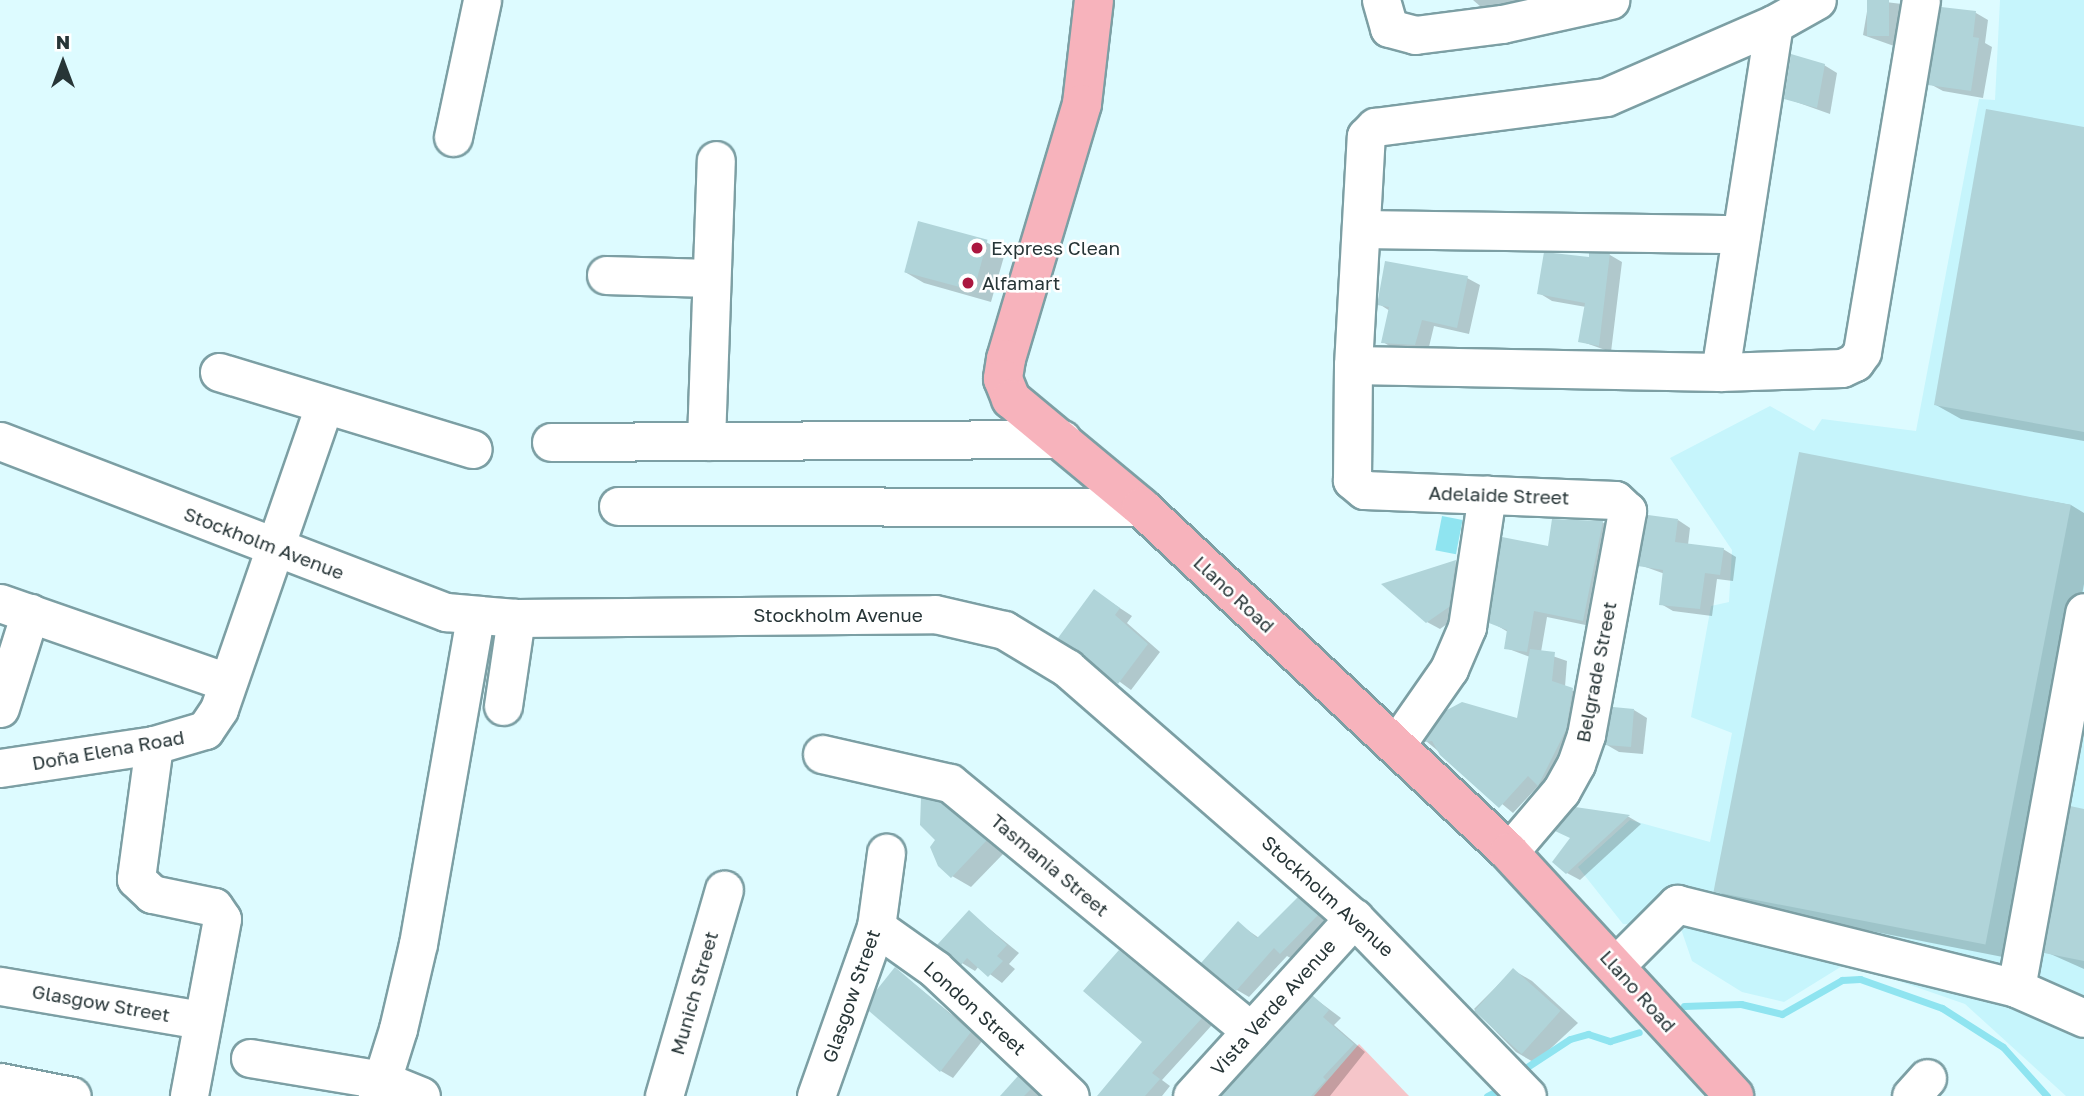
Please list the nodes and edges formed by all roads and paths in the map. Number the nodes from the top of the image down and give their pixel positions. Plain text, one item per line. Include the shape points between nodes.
1 (482, 0) edge
2 (1094, 0) edge
3 (1381, 0) edge
4 (1610, 0) edge
5 (1817, 0) edge
6 (1921, 0) edge
7 (1774, 24) junction
8 (453, 137) dead end
9 (716, 160) dead end
10 (1361, 229) junction
11 (1741, 234) junction
12 (606, 275) dead end
13 (709, 278) junction
14 (1353, 365) junction
15 (219, 372) dead end
16 (1720, 372) junction
17 (324, 405) junction
18 (1062, 439) junction
19 (0, 441) edge
20 (706, 441) junction
21 (551, 442) dead end
22 (472, 449) dead end
23 (1487, 494) junction
24 (618, 506) dead end
25 (1141, 507) junction
26 (1627, 512) joint
27 (274, 545) junction
28 (15, 608) edge
29 (2084, 612) edge
30 (475, 617) junction
31 (516, 618) junction
32 (227, 682) junction
33 (503, 706) dead end
34 (0, 708) edge
35 (154, 745) junction
36 (1396, 745) junction
37 (822, 754) dead end
38 (0, 768) edge
39 (1509, 852) junction
40 (886, 853) dead end
41 (724, 890) dead end
42 (1354, 918) junction
43 (876, 927) junction
44 (1615, 966) junction
45 (0, 986) edge
46 (2015, 988) junction
47 (2084, 1018) edge
48 (202, 1020) junction
49 (1251, 1031) junction
50 (250, 1058) dead end
51 (0, 1082) edge
52 (379, 1088) edge
53 (72, 1096) edge
54 (189, 1096) edge
55 (421, 1096) edge
56 (664, 1096) edge
57 (816, 1096) edge
58 (1070, 1096) edge
59 (1192, 1096) edge
60 (1527, 1096) edge
61 (1734, 1096) edge

1 - 8 street
2 - 18 main road, Llano Road via 1082,104 1003,379 1011,399
3 - 4 street via 1389,28 1415,35 1502,24
5 - 7 street
6 - 16 street via 1862,352 1842,368
7 - 10 street via 1606,97 1375,127 1366,136
7 - 11 street
9 - 13 street
10 - 11 street
10 - 14 street
11 - 16 street
12 - 13 street
13 - 20 street
14 - 16 street
14 - 23 street, Adelaide Street via 1352,480 1364,490
15 - 17 street
17 - 22 street
17 - 27 street, Doña Elena Road
18 - 20 street
18 - 25 main road, Llano Road
19 - 27 street, Stockholm Avenue
20 - 21 street
23 - 26 street, Adelaide Street via 1615,499
23 - 36 street via 1467,627 1449,669
24 - 25 street
25 - 36 main road, Llano Road
26 - 39 street, Belgrade Street via 1586,735 1576,764 1561,791
27 - 30 street, Stockholm Avenue via 415,603
27 - 32 street, Doña Elena Road
28 - 32 street
28 - 34 street
29 - 46 street
30 - 31 street, Stockholm Avenue
30 - 52 street via 418,944
31 - 33 street
31 - 42 street, Stockholm Avenue via 935,614 1004,630 1067,668
32 - 35 street, Doña Elena Road via 205,730
35 - 38 street, Doña Elena Road
35 - 48 street via 136,879 152,894 214,907 222,919
36 - 39 main road, Llano Road
37 - 49 street, Tasmania Street via 950,783
39 - 44 main road, Llano Road
40 - 43 street, Glasgow Street
41 - 56 street, Munich Street
42 - 49 street, Vista Verde Avenue
42 - 60 street, Stockholm Avenue
43 - 57 street, Glasgow Street
43 - 58 street, London Street via 935,969
44 - 46 street via 1677,904
44 - 61 main road, Llano Road
45 - 48 street, Glasgow Street
46 - 47 street
48 - 54 street
49 - 59 street, Vista Verde Avenue
50 - 52 street
51 - 53 street
52 - 55 street

